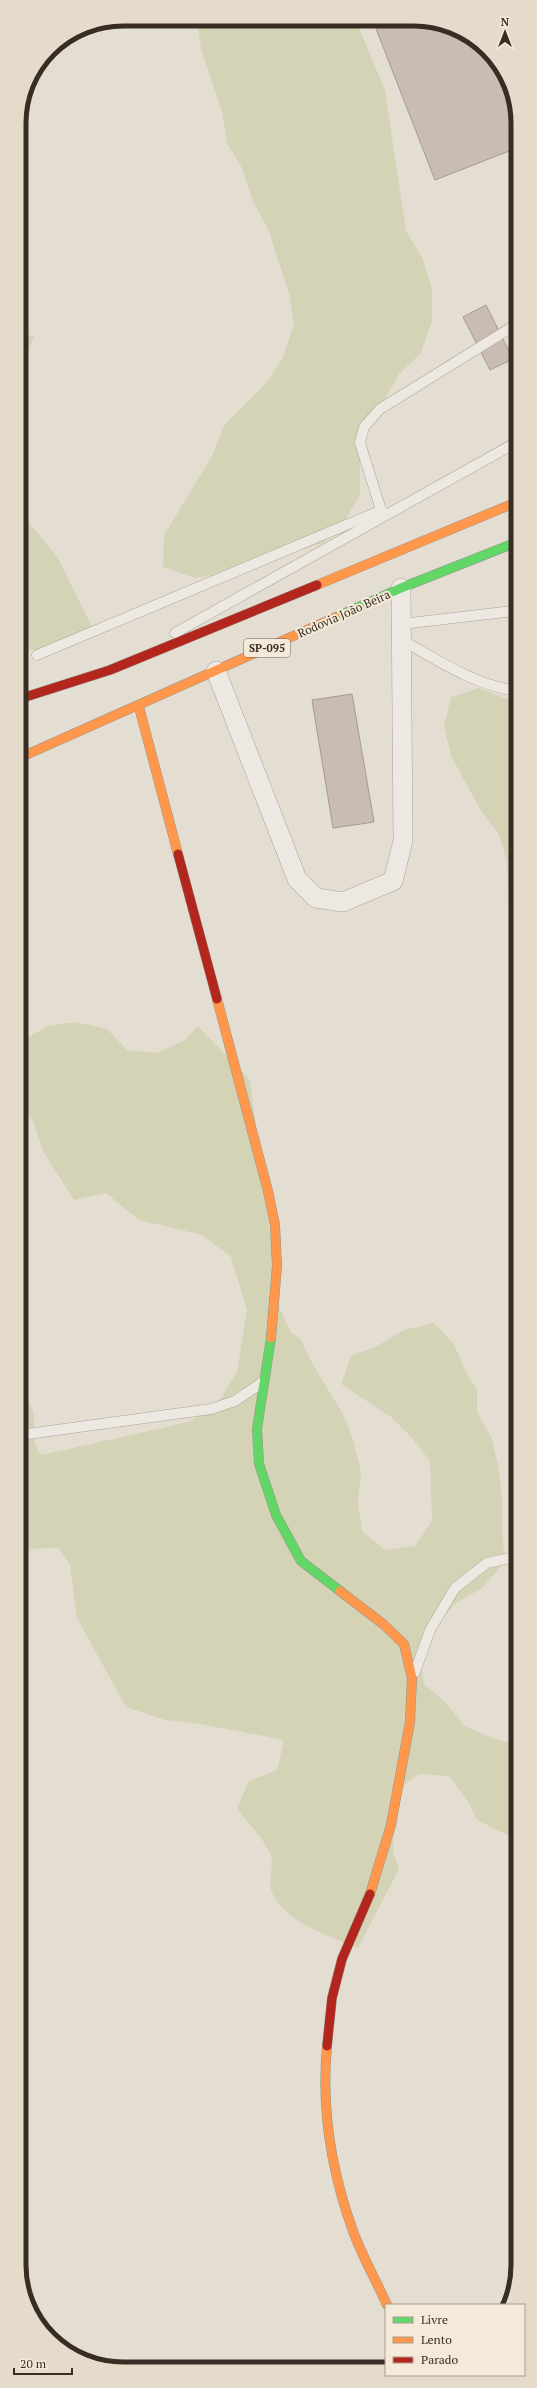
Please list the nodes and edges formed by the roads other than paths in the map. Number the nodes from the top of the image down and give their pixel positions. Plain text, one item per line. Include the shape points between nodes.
1 (511, 328) edge
2 (511, 445) edge
3 (426, 491) junction
4 (511, 504) edge
5 (381, 510) junction
6 (511, 544) edge
7 (401, 588) junction
8 (511, 611) edge
9 (402, 632) junction
10 (37, 655) dead end
11 (110, 670) junction
12 (216, 671) junction
13 (511, 690) edge
14 (26, 697) edge
15 (139, 707) junction
16 (26, 755) edge
17 (264, 1382) junction
18 (26, 1434) edge
19 (511, 1558) edge
20 (412, 1678) junction
21 (387, 2304) edge

1 - 5 lane via 380,409 364,427 360,443
2 - 3 lane
3 - 5 lane
3 - 11 lane
4 - 11 street
5 - 10 lane
6 - 7 street, Rodovia João Beira / SP-095
7 - 9 street
7 - 12 street, Rodovia João Beira / SP-095
8 - 9 lane
9 - 12 street via 403,841 393,881 343,902 316,898 297,879
9 - 13 lane via 469,677 495,688
11 - 14 street
12 - 15 street, Rodovia João Beira / SP-095
15 - 16 street, Rodovia João Beira / SP-095
15 - 17 street via 275,1225 277,1266
17 - 18 lane via 235,1401 211,1409
17 - 20 street via 257,1429 259,1464 276,1515 301,1561 383,1624 404,1644
19 - 20 lane via 487,1563 455,1588 430,1630
20 - 21 street via 410,1722 391,1825 374,1885 341,1965 332,1998 324,2082 330,2152 340,2188 353,2231

